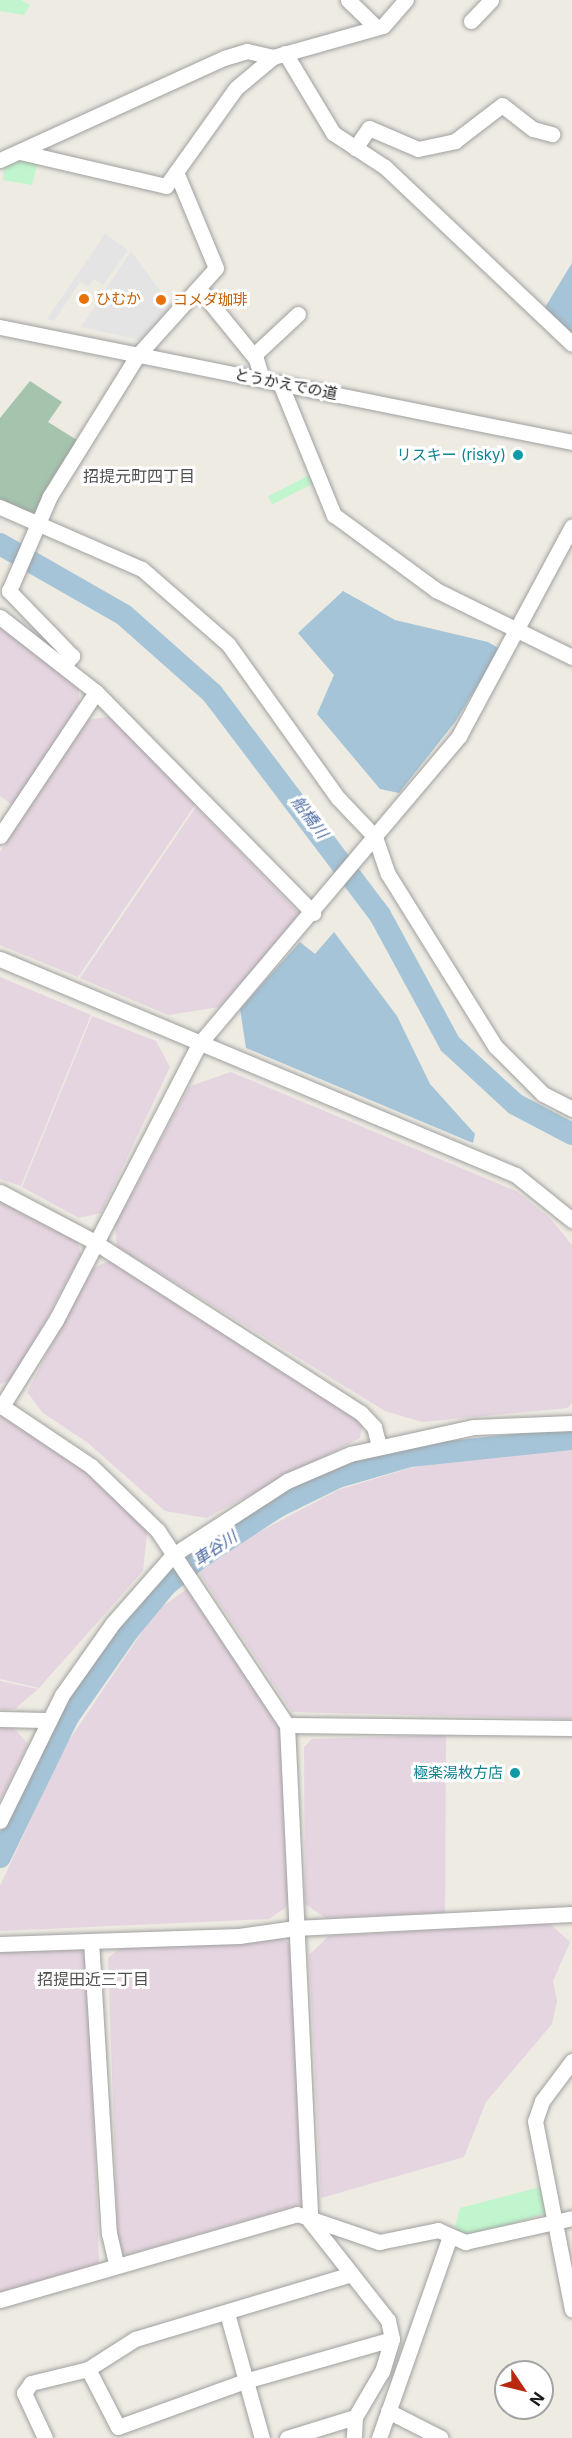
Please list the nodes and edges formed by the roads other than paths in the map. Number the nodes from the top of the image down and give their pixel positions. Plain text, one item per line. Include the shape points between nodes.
1 (348, 0) edge
2 (406, 0) edge
3 (491, 0) edge
4 (471, 21) dead end
5 (376, 27) junction
6 (279, 55) junction
7 (552, 134) dead end
8 (355, 148) junction
9 (20, 152) junction
10 (0, 160) edge
11 (176, 172) junction
12 (200, 290) junction
13 (298, 314) dead end
14 (0, 327) edge
15 (572, 344) edge
16 (137, 356) junction
17 (254, 356) junction
18 (262, 379) junction
19 (280, 383) junction
20 (572, 442) edge
21 (0, 507) edge
22 (572, 526) edge
23 (38, 528) junction
24 (0, 616) edge
25 (514, 626) junction
26 (572, 657) edge
27 (65, 664) junction
28 (96, 692) junction
29 (0, 836) edge
30 (370, 842) junction
31 (313, 913) junction
32 (0, 959) edge
33 (199, 1044) junction
34 (572, 1109) edge
35 (0, 1192) edge
36 (572, 1220) edge
37 (93, 1241) junction
38 (1, 1405) edge
39 (572, 1423) edge
40 (379, 1446) junction
41 (177, 1561) junction
42 (0, 1719) edge
43 (46, 1720) junction
44 (287, 1725) junction
45 (572, 1728) edge
46 (0, 1821) edge
47 (572, 1914) edge
48 (295, 1928) junction
49 (91, 1941) junction
50 (0, 1944) edge
51 (572, 2061) edge
52 (572, 2218) edge
53 (310, 2221) junction
54 (553, 2221) junction
55 (450, 2236) junction
56 (116, 2264) junction
57 (351, 2274) junction
58 (0, 2300) edge
59 (572, 2309) edge
60 (227, 2313) junction
61 (392, 2339) junction
62 (88, 2368) junction
63 (245, 2381) junction
64 (388, 2411) junction
65 (355, 2417) junction
66 (121, 2433) edge
67 (45, 2438) edge
68 (262, 2438) edge
69 (287, 2438) edge
70 (354, 2438) edge
71 (379, 2438) edge
72 (441, 2438) edge

1 - 5 street
2 - 5 street
3 - 4 street
5 - 6 street
6 - 8 street via 333,133
6 - 9 street via 247,51 224,58
6 - 11 street via 236,88
7 - 8 street via 533,129 502,105 455,141 418,149 369,128
8 - 15 street via 385,167
9 - 10 street
9 - 11 street via 149,184 166,186
11 - 12 street via 216,268
12 - 16 street via 168,317
12 - 17 street
13 - 17 street
14 - 16 street, とうかえでの道
16 - 18 street, とうかえでの道
16 - 23 street via 50,496
17 - 18 street
18 - 19 street, とうかえでの道
19 - 20 street, とうかえでの道
19 - 25 street via 334,515 436,590
21 - 23 street
22 - 25 street
23 - 27 street via 9,591 72,656
23 - 30 street via 142,569 196,614 228,645
24 - 27 street
25 - 26 street
25 - 30 street via 459,736
27 - 28 street
28 - 29 street
28 - 31 street
30 - 31 street
30 - 34 street via 495,1046 543,1094
31 - 33 street
32 - 33 street
33 - 36 street via 516,1175
33 - 37 street
35 - 37 street
37 - 38 street via 56,1320
37 - 40 street via 361,1413 374,1427
38 - 41 street via 91,1466 158,1532
39 - 40 street via 474,1427
40 - 41 street via 287,1481
41 - 43 street via 113,1623
41 - 44 street
42 - 43 street
43 - 46 street
44 - 45 street
44 - 48 street
47 - 48 street
48 - 49 street via 239,1936
48 - 53 street
49 - 50 street
49 - 56 street via 109,2233
51 - 54 street via 542,2102 535,2121
52 - 54 street
53 - 55 street via 379,2242 438,2230
53 - 56 street via 297,2214
53 - 57 street
54 - 55 street via 465,2242
54 - 59 street
55 - 64 street
56 - 58 street
57 - 60 street
57 - 61 street via 388,2320
60 - 62 street via 135,2339
60 - 63 street
61 - 63 street
61 - 65 street via 382,2371
62 - 66 street
62 - 67 street via 31,2383 24,2393
63 - 66 street
63 - 68 street
64 - 71 street
64 - 72 street
65 - 69 street
65 - 70 street

